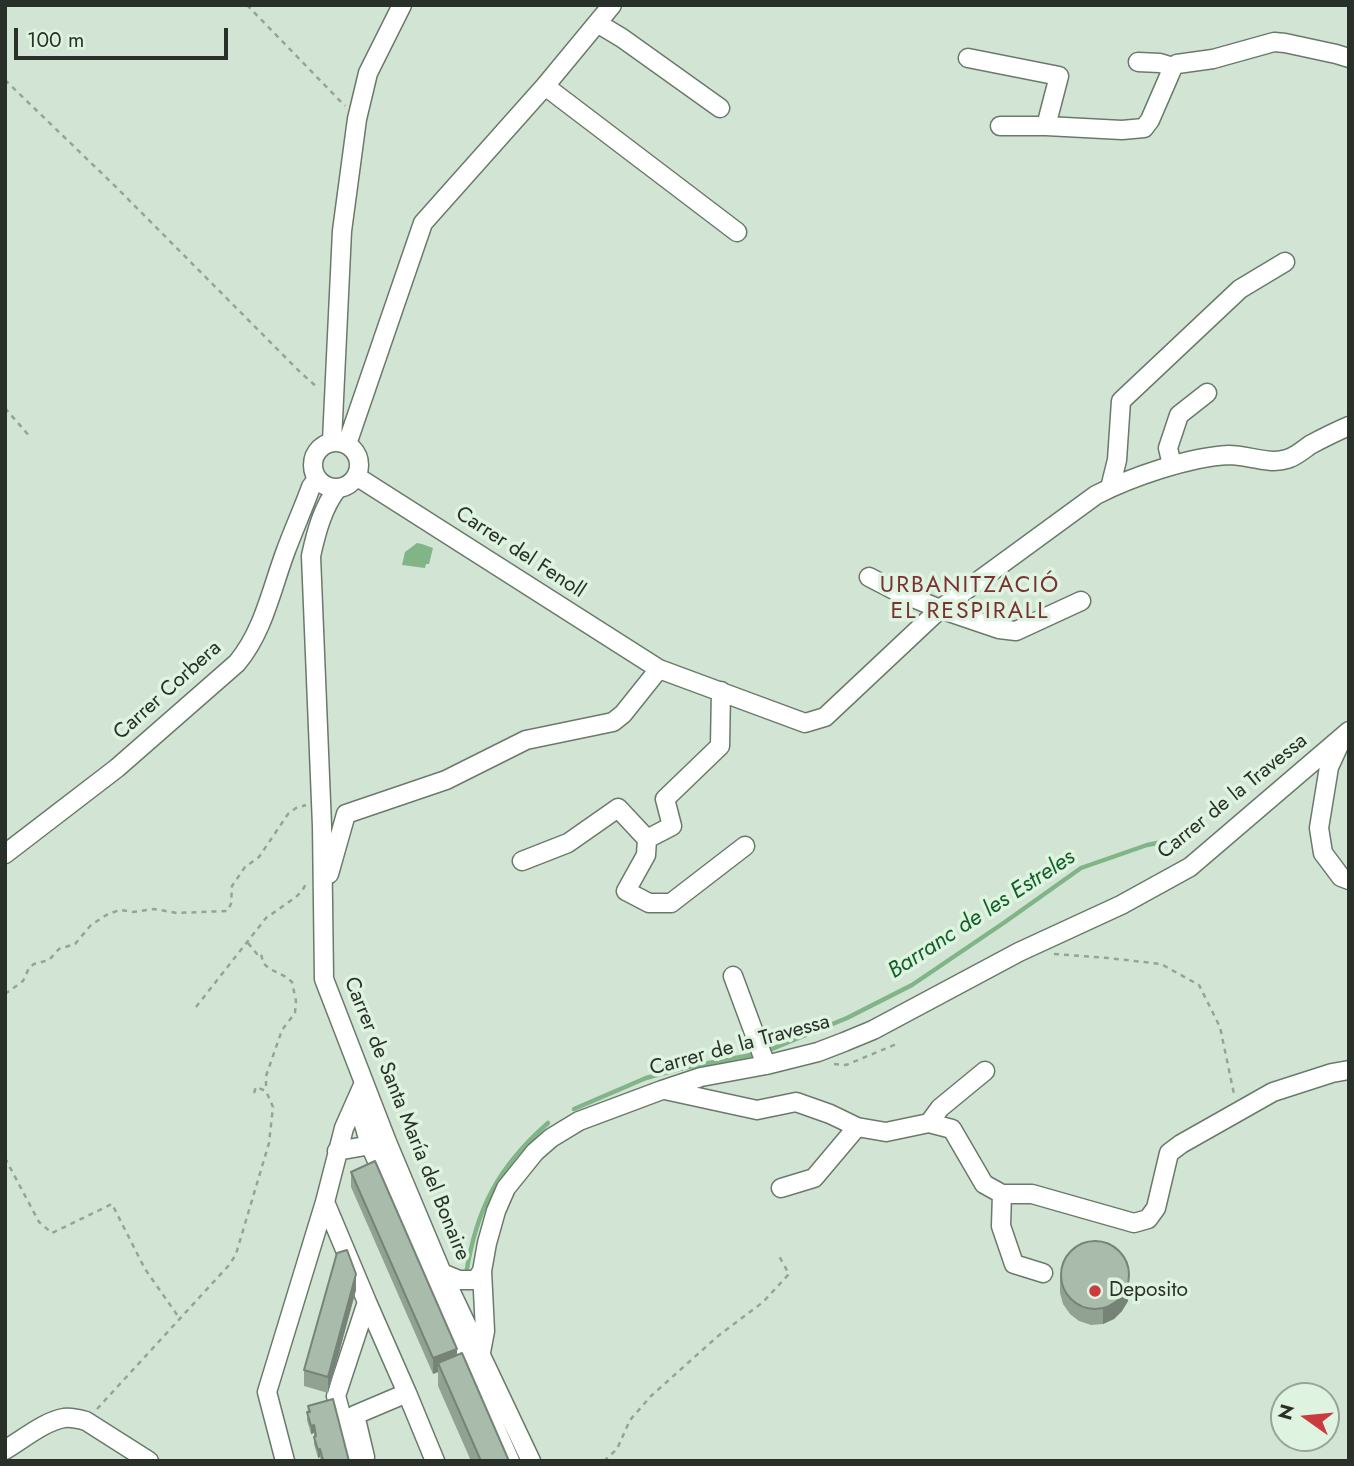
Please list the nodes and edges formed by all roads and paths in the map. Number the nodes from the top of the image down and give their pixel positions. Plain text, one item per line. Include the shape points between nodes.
1 (247, 5) edge
2 (402, 5) edge
3 (612, 5) edge
4 (597, 23) junction
5 (968, 58) dead end
6 (1349, 58) edge
7 (1138, 62) dead end
8 (1173, 67) junction
9 (5, 80) edge
10 (545, 86) junction
11 (720, 108) dead end
12 (357, 119) junction
13 (1000, 126) dead end
14 (1046, 126) junction
15 (737, 232) dead end
16 (1285, 262) dead end
17 (1207, 393) dead end
18 (334, 401) junction
19 (5, 408) edge
20 (1349, 426) edge
21 (31, 439) dead end
22 (339, 443) junction
23 (1172, 465) junction
24 (356, 476) junction
25 (317, 479) junction
26 (338, 488) junction
27 (1110, 488) junction
28 (869, 577) dead end
29 (1081, 601) dead end
30 (940, 609) junction
31 (659, 669) junction
32 (721, 691) junction
33 (1347, 733) edge
34 (321, 798) junction
35 (647, 839) junction
36 (744, 846) dead end
37 (5, 854) edge
38 (522, 861) dead end
39 (323, 865) junction
40 (1349, 880) edge
41 (322, 897) junction
42 (247, 943) junction
43 (1045, 954) dead end
44 (733, 976) dead end
45 (5, 994) edge
46 (197, 1007) dead end
47 (899, 1043) dead end
48 (818, 1052) junction
49 (766, 1065) junction
50 (1349, 1070) edge
51 (985, 1071) dead end
52 (364, 1083) junction
53 (662, 1090) junction
54 (266, 1091) junction
55 (253, 1096) dead end
56 (357, 1101) junction
57 (1238, 1112) junction
58 (929, 1123) junction
59 (857, 1127) junction
60 (379, 1143) junction
61 (337, 1151) junction
62 (5, 1158) edge
63 (781, 1188) dead end
64 (1002, 1194) junction
65 (325, 1202) junction
66 (779, 1256) dead end
67 (442, 1273) junction
68 (1043, 1273) dead end
69 (479, 1275) junction
70 (482, 1300) junction
71 (367, 1302) junction
72 (460, 1309) junction
73 (180, 1319) junction
74 (481, 1352) junction
75 (407, 1393) junction
76 (86, 1421) junction
77 (5, 1450) edge
78 (149, 1461) edge
79 (285, 1461) edge
80 (354, 1461) edge
81 (366, 1461) edge
82 (435, 1461) edge
83 (510, 1461) edge
84 (531, 1461) edge
85 (604, 1461) edge

1 - 12 path
2 - 12 street via 368,73
3 - 4 street
4 - 10 street
4 - 11 street
5 - 14 street via 1059,76
6 - 8 street via 1274,42
7 - 8 street
8 - 14 street via 1144,128
9 - 18 path
10 - 15 street
10 - 22 street via 423,223
12 - 18 street via 342,231
13 - 14 street
16 - 27 street via 1240,289 1121,401
17 - 23 street via 1179,415 1168,448
18 - 22 street
19 - 21 path
20 - 23 street, Carrer del Fenoll via 1288,459 1238,455
22 - 24 street via 352,449 359,462
22 - 25 street via 322,446 314,458
23 - 27 street, Carrer del Fenoll
24 - 26 street
24 - 31 street, Carrer del Fenoll
25 - 26 street
25 - 37 street, Carrer Corbera via 260,628 245,653 117,768
26 - 34 street, Carrer de Santa María del Bonaire via 330,498 311,556
27 - 30 street, Carrer del Fenoll
28 - 30 street
29 - 30 street via 1016,631
30 - 32 street, Carrer del Fenoll via 825,718 806,723
31 - 32 street, Carrer del Fenoll
31 - 41 street via 613,722 526,740 446,780 346,814
32 - 35 street via 720,746 665,799 672,826
33 - 40 street via 1329,767 1319,828 1323,853 1341,877
33 - 48 street, Carrer de la Travessa via 1190,867 873,1030
34 - 39 street, Carrer de Santa María del Bonaire
34 - 45 path via 288,814 260,857 245,867 232,886 227,911 154,909 108,914 75,944 33,964 23,981
35 - 36 street via 646,855 626,891 649,903 671,903
35 - 38 street via 618,808 568,843
39 - 41 street, Carrer de Santa María del Bonaire
39 - 42 path via 296,897 266,918
41 - 52 street, Carrer de Santa María del Bonaire via 324,979
42 - 46 path
42 - 54 path via 261,953 263,963 292,982 295,994 295,1013 282,1030 266,1076
43 - 57 path via 1161,964 1199,985 1220,1027
44 - 49 street
47 - 48 path via 846,1065 828,1064
48 - 49 street, Carrer de la Travessa
49 - 53 street, Carrer de la Travessa via 701,1077
50 - 57 street via 1273,1092
51 - 58 street via 940,1108
52 - 56 street
52 - 60 street, Carrer de Santa María del Bonaire
53 - 59 street via 757,1110 796,1102
53 - 69 street, Carrer de la Travessa via 579,1121 535,1152 506,1188
54 - 55 path via 256,1087
54 - 73 path via 272,1107 269,1143 236,1254
56 - 60 street
56 - 61 street
57 - 64 street via 1169,1153 1156,1208 1148,1219 1134,1223 1032,1194
58 - 59 street via 886,1132
58 - 64 street via 952,1129 984,1184
59 - 63 street via 814,1178
60 - 61 street
60 - 67 street, Carrer de Santa María del Bonaire
60 - 83 street
61 - 65 street
62 - 73 path via 39,1223 52,1233 112,1204 145,1269
64 - 68 street via 1000,1226 1014,1264
65 - 71 street
65 - 79 street via 267,1392
66 - 85 path via 789,1274 763,1302 651,1395 631,1420 617,1449
67 - 69 street via 459,1280
67 - 72 street, Carrer de Santa María del Bonaire
69 - 70 street, Carrer de la Travessa
69 - 72 street, Carrer de la Travessa
70 - 72 street
70 - 74 street, Carrer de la Travessa via 485,1331
71 - 75 street
71 - 80 street via 336,1396
72 - 74 street, Carrer de Santa María del Bonaire
73 - 76 path
74 - 84 street, Carrer de Santa María del Bonaire
75 - 81 street via 355,1415
75 - 82 street
76 - 77 street via 63,1418 50,1422
76 - 78 street

